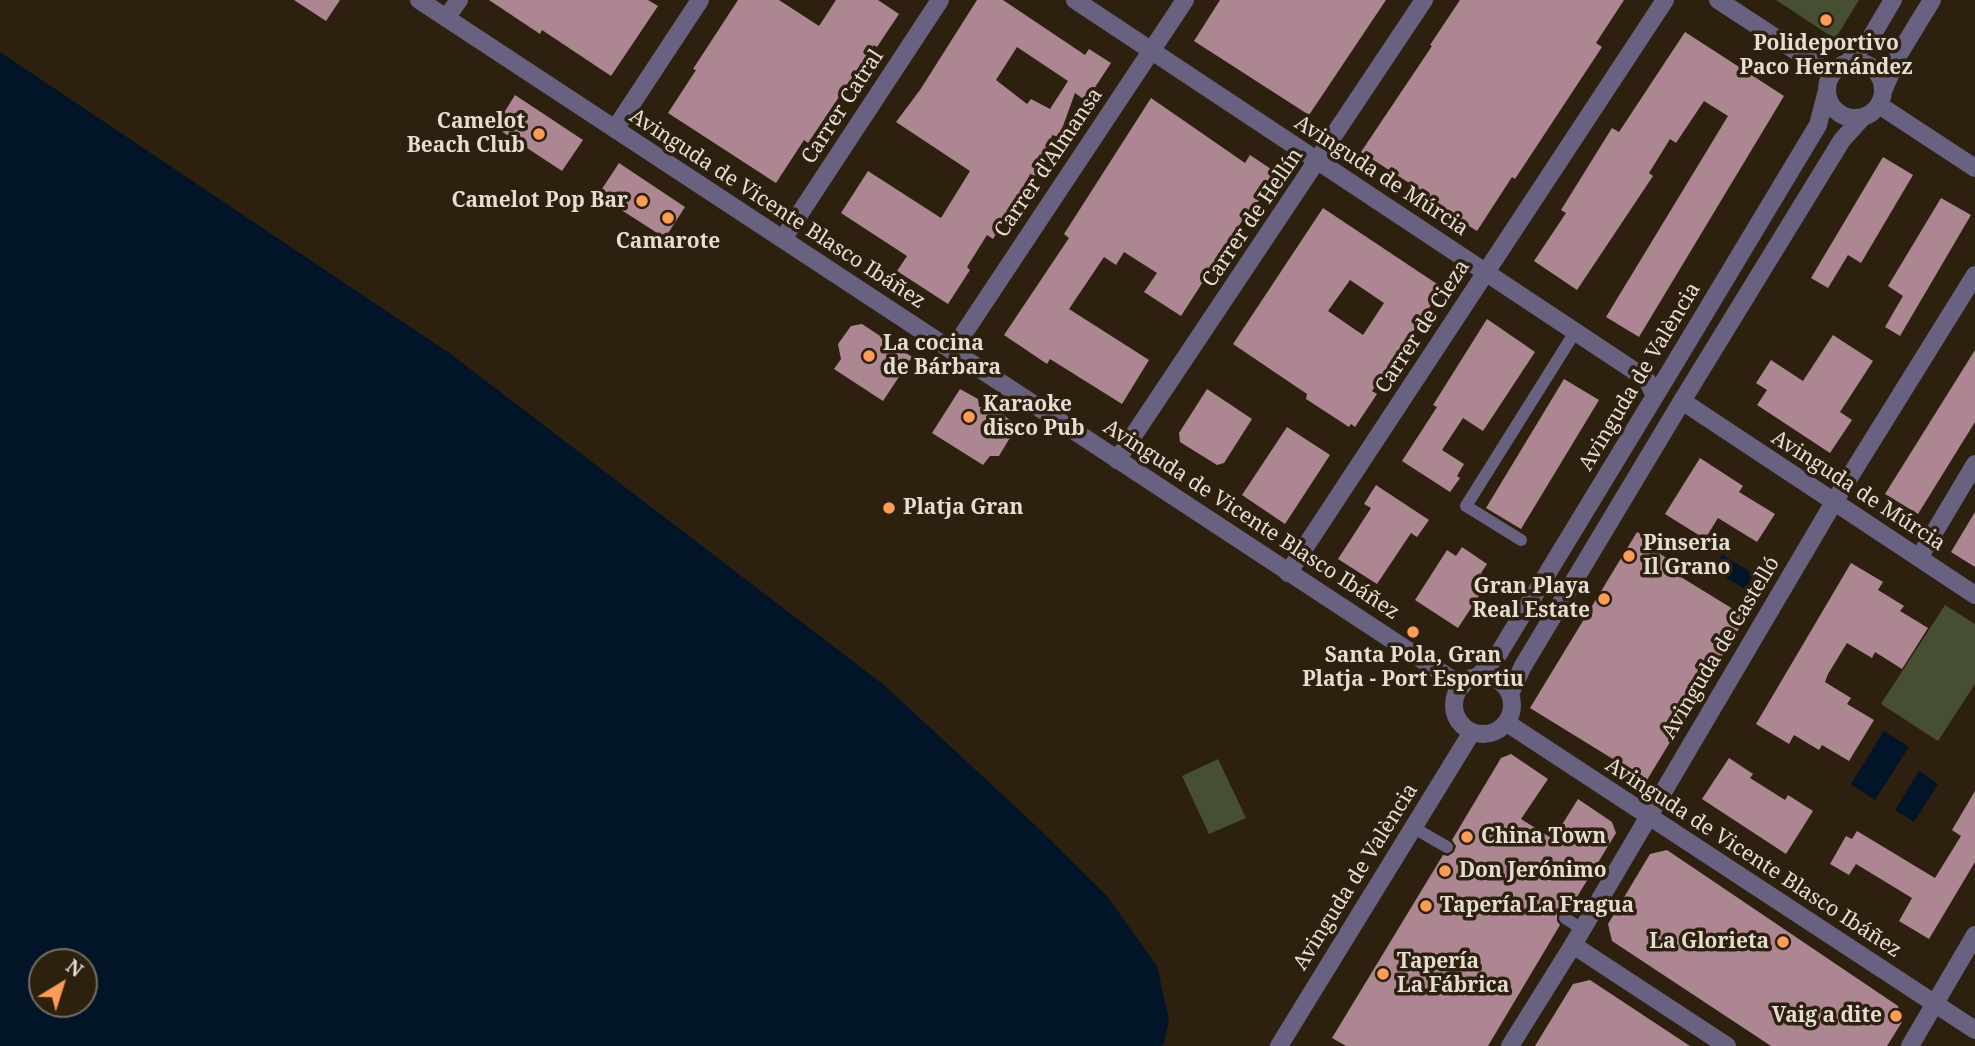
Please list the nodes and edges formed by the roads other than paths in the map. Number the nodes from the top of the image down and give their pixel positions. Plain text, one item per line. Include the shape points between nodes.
1 (419, 0) edge
2 (458, 0) edge
3 (700, 0) edge
4 (940, 0) edge
5 (1075, 0) edge
6 (1185, 0) edge
7 (1424, 0) edge
8 (1665, 0) edge
9 (1718, 0) edge
10 (1894, 0) edge
11 (1932, 0) edge
12 (446, 18) junction
13 (1151, 51) junction
14 (1848, 62) junction
15 (1830, 74) junction
16 (1826, 94) junction
17 (1882, 97) junction
18 (1863, 117) junction
19 (615, 129) junction
20 (1318, 162) junction
21 (1975, 169) edge
22 (782, 239) junction
23 (1486, 273) junction
24 (1975, 275) edge
25 (1575, 332) junction
26 (952, 351) junction
27 (1655, 396) junction
28 (1682, 401) junction
29 (1117, 460) junction
30 (1975, 464) edge
31 (1834, 502) junction
32 (1521, 540) dead end
33 (1919, 558) junction
34 (1288, 573) junction
35 (1975, 595) edge
36 (1479, 676) junction
37 (1462, 686) junction
38 (1510, 694) junction
39 (1507, 723) junction
40 (1472, 732) junction
41 (1648, 816) junction
42 (1414, 828) junction
43 (1447, 848) dead end
44 (1564, 918) dead end
45 (1582, 929) junction
46 (1975, 935) edge
47 (1573, 945) junction
48 (1934, 1003) junction
49 (1975, 1030) edge
50 (1715, 1043) edge
51 (1279, 1046) edge
52 (1510, 1046) edge
53 (1910, 1046) edge

1 - 12 street, Avinguda de Vicente Blasco Ibáñez
2 - 12 street
3 - 19 street
4 - 22 street, Carrer Catral
5 - 13 street, Avinguda de Múrcia
6 - 13 street, Carrer d'Almansa
7 - 20 street, Carrer de Hellín
8 - 23 street, Carrer de Cieza
9 - 15 street
10 - 14 street via 1871,37
11 - 17 street via 1899,54
12 - 19 street, Avinguda de Vicente Blasco Ibáñez
13 - 20 street, Avinguda de Múrcia
13 - 26 street, Carrer d'Almansa
14 - 15 street
14 - 17 street via 1872,67 1881,77
15 - 16 street
16 - 18 street via 1839,114
16 - 27 street, Avinguda de València via 1818,125
17 - 18 street via 1872,113
17 - 21 street
18 - 28 street via 1842,140
19 - 22 street, Avinguda de Vicente Blasco Ibáñez
20 - 23 street, Avinguda de Múrcia
20 - 29 street, Carrer de Hellín
22 - 26 street, Avinguda de Vicente Blasco Ibáñez
23 - 25 street, Avinguda de Múrcia
23 - 34 street, Carrer de Cieza
24 - 31 street, Avinguda de Castelló
25 - 27 street, Avinguda de Múrcia via 1639,374
25 - 32 lane via 1466,506
26 - 29 street, Avinguda de Vicente Blasco Ibáñez
27 - 36 street, Avinguda de València via 1499,653
28 - 31 street, Avinguda de Múrcia
28 - 38 street
29 - 34 street, Avinguda de Vicente Blasco Ibáñez
30 - 33 street
31 - 33 street, Avinguda de Múrcia
31 - 41 street, Avinguda de Castelló
33 - 35 street, Avinguda de Múrcia
34 - 37 street, Avinguda de Vicente Blasco Ibáñez
36 - 37 street
36 - 38 street via 1498,680
37 - 40 street via 1456,695 1455,713
38 - 39 street via 1512,709
39 - 40 street via 1490,734
39 - 41 street, Avinguda de Vicente Blasco Ibáñez
40 - 42 street, Avinguda de València
41 - 45 street, Avinguda de Castelló
41 - 48 street, Avinguda de Vicente Blasco Ibáñez
42 - 43 lane
42 - 51 street, Avinguda de València
44 - 45 lane
45 - 47 street, Avinguda de Castelló
46 - 48 street
47 - 50 street
47 - 52 street, Avinguda de Castelló
48 - 49 street, Avinguda de Vicente Blasco Ibáñez
48 - 53 street

